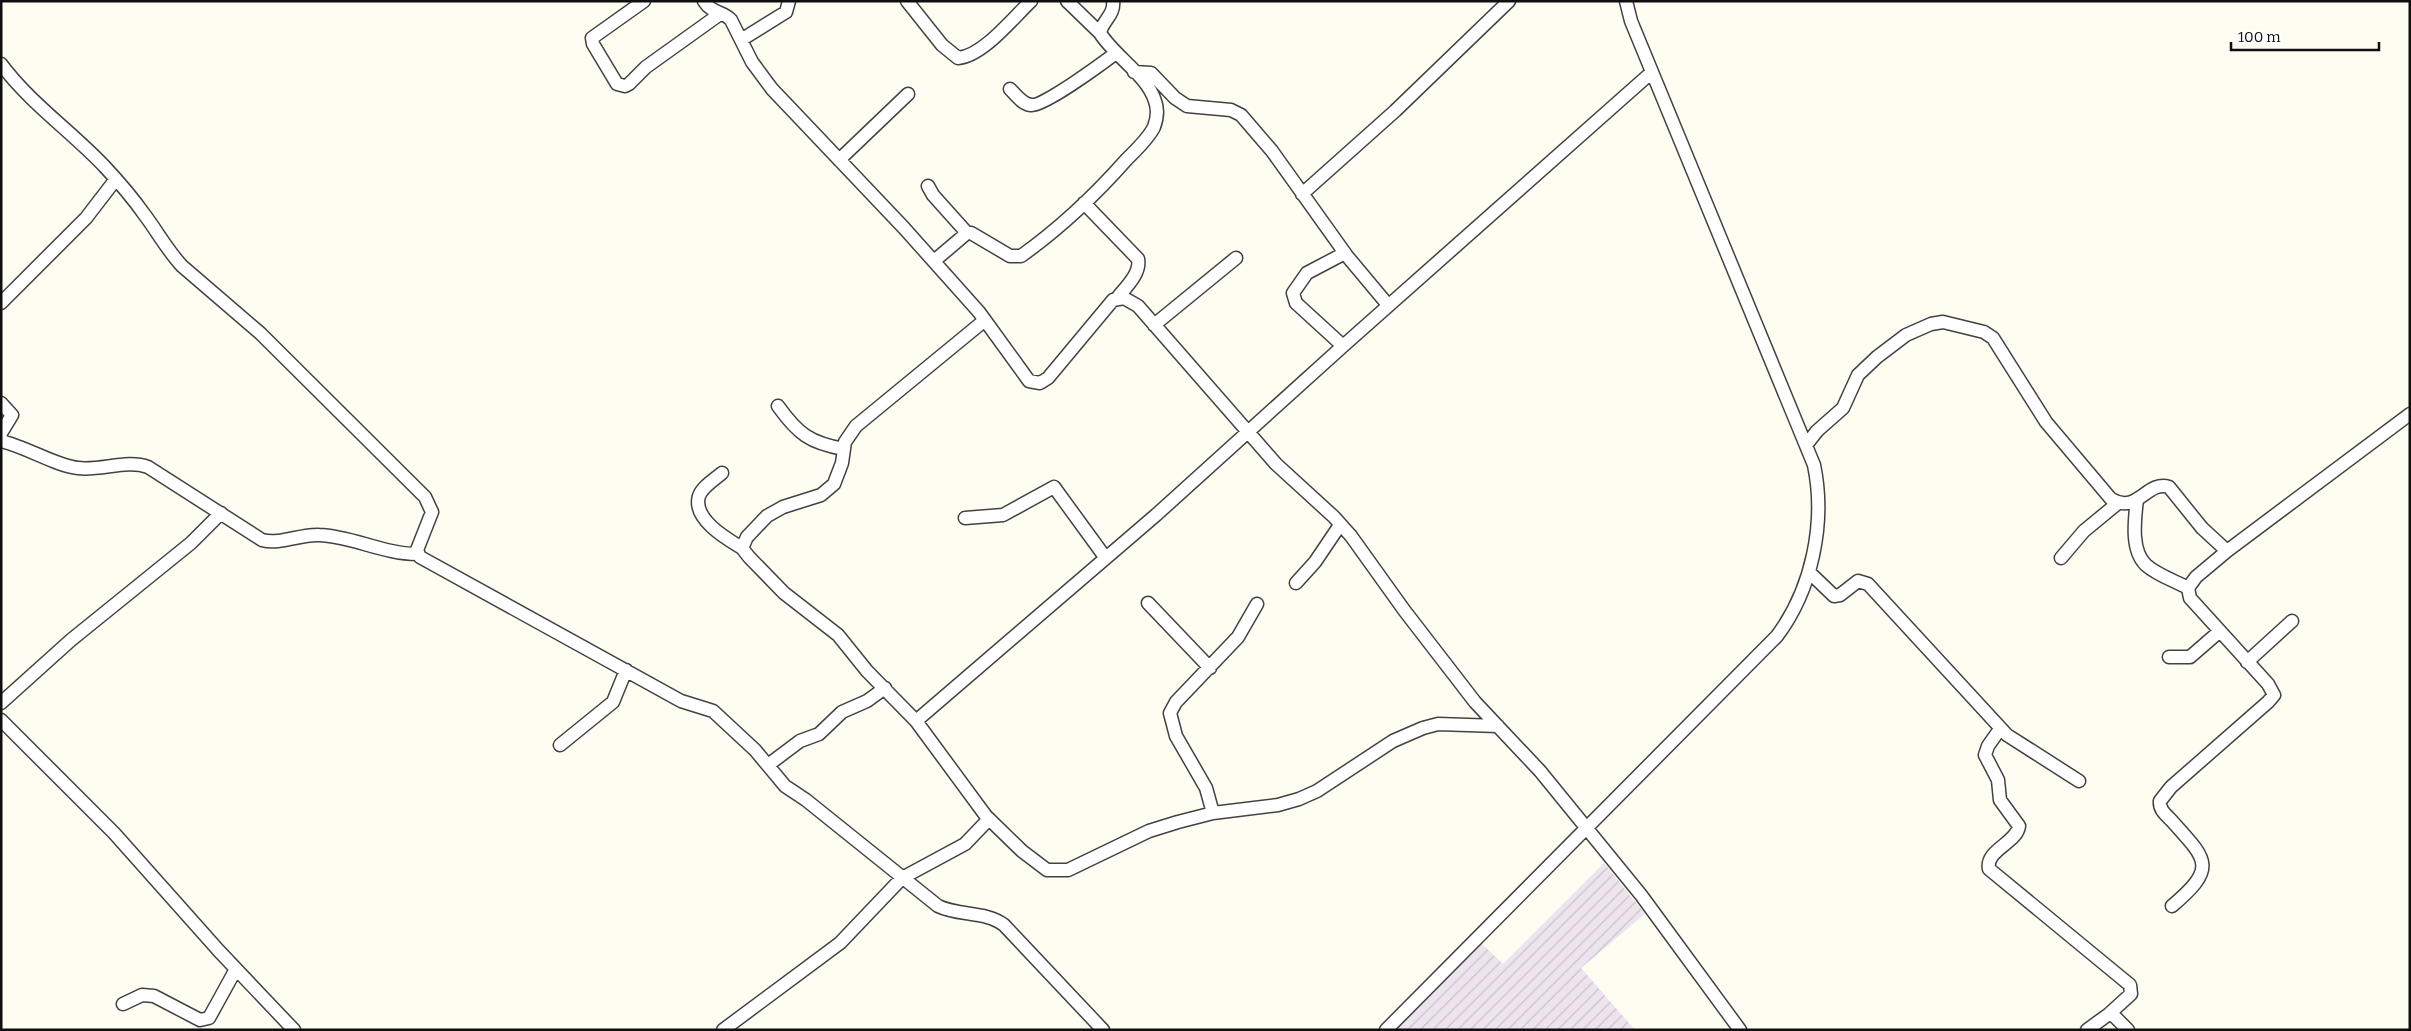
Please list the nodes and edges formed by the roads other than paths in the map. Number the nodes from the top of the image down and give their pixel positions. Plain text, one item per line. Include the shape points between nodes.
1 (644, 1) edge
2 (704, 1) edge
3 (789, 1) edge
4 (907, 1) edge
5 (1031, 1) edge
6 (1067, 1) edge
7 (1113, 1) edge
8 (1509, 1) edge
9 (1626, 1) edge
10 (720, 14) junction
11 (1100, 33) junction
12 (740, 40) junction
13 (1116, 53) junction
14 (1, 64) edge
15 (1134, 72) junction
16 (1652, 72) junction
17 (1010, 88) dead end
18 (908, 94) dead end
19 (839, 160) junction
20 (116, 179) junction
21 (928, 186) dead end
22 (1302, 194) junction
23 (1084, 203) junction
24 (967, 233) junction
25 (1345, 253) junction
26 (1236, 258) dead end
27 (934, 261) junction
28 (1118, 297) junction
29 (1, 303) edge
30 (1388, 305) junction
31 (985, 320) junction
32 (1154, 325) junction
33 (1342, 346) junction
34 (1, 403) edge
35 (778, 406) dead end
36 (2410, 414) edge
37 (1, 432) edge
38 (1248, 432) junction
39 (1, 441) edge
40 (1806, 445) junction
41 (844, 449) junction
42 (722, 474) dead end
43 (2138, 499) junction
44 (2118, 503) junction
45 (221, 513) junction
46 (965, 518) dead end
47 (1340, 525) junction
48 (742, 548) junction
49 (2227, 551) junction
50 (416, 554) junction
51 (1105, 557) junction
52 (2061, 558) dead end
53 (1809, 572) junction
54 (1296, 583) dead end
55 (2188, 588) junction
56 (1148, 603) dead end
57 (1257, 604) dead end
58 (2292, 621) dead end
59 (2220, 631) junction
60 (2168, 658) dead end
61 (2247, 662) junction
62 (1210, 668) junction
63 (626, 670) junction
64 (885, 688) junction
65 (1, 702) edge
66 (1, 720) edge
67 (916, 721) junction
68 (1498, 726) junction
69 (2000, 729) junction
70 (560, 744) dead end
71 (768, 765) junction
72 (2078, 781) dead end
73 (1213, 813) junction
74 (989, 819) junction
75 (1586, 827) junction
76 (902, 878) junction
77 (2172, 906) dead end
78 (239, 972) junction
79 (123, 1004) dead end
80 (2109, 1014) junction
81 (294, 1030) edge
82 (723, 1030) edge
83 (1103, 1030) edge
84 (1386, 1030) edge
85 (1740, 1030) edge
86 (2087, 1030) edge
87 (2128, 1030) edge

1 - 10 street via 592,38 617,84 630,84 646,67
2 - 10 street via 709,9
3 - 12 street via 786,12
4 - 5 street via 942,45 958,58 984,46
6 - 11 street
7 - 11 street via 1111,14
8 - 22 street via 1395,111
9 - 16 street
10 - 12 street via 731,20
11 - 13 street
12 - 19 street via 772,89
13 - 15 street
13 - 17 street via 1090,73 1035,105 1026,103
14 - 20 street via 14,81
15 - 22 street via 1151,73 1187,106 1231,110 1242,115
15 - 23 street via 1155,99 1154,127 1122,166
16 - 30 street
16 - 40 street
18 - 19 street
19 - 27 street
20 - 29 street via 86,218
20 - 50 street via 171,255 260,334 425,497 432,512
21 - 24 street
22 - 25 street
23 - 24 street via 1020,256 1010,256
23 - 28 street via 1138,259 1136,274
24 - 27 street
25 - 30 street
25 - 33 street via 1307,273 1293,293 1296,303
26 - 32 street
27 - 31 street
28 - 31 street via 1108,304 1048,378 1040,383 1032,383 1025,378
28 - 32 street via 1130,300
30 - 33 street
31 - 41 street via 856,426
32 - 38 street
33 - 38 street
34 - 37 street via 12,414
35 - 41 street via 803,435 822,445
36 - 49 street
38 - 47 street via 1276,464
38 - 51 street
39 - 45 street via 77,468 148,467
40 - 44 street via 1843,408 1858,375 1877,356 1918,328 1950,323 1984,332 1993,338 2046,422 2105,493
40 - 53 street via 1817,480 1818,504
41 - 48 street via 838,477 829,490 767,516 746,537
42 - 48 street via 701,493 699,501 713,529
43 - 44 street
43 - 49 street via 2159,486 2169,487 2202,528
43 - 55 street via 2136,537 2141,558 2152,568
44 - 52 street via 2084,531
45 - 50 street via 262,540 319,535 396,553
45 - 65 street via 191,543 71,640
46 - 51 street via 1003,515 1054,486
47 - 54 street
47 - 68 street via 1475,702
48 - 64 street via 784,593 834,630
49 - 55 street
50 - 63 street
51 - 67 street
53 - 69 street via 1834,596 1840,596 1858,581 1868,584
53 - 75 street via 1789,620 1777,636
55 - 59 street via 2190,598
56 - 62 street
57 - 62 street via 1238,637
58 - 61 street
59 - 60 street via 2190,657
59 - 61 street
61 - 77 street via 2274,695 2160,801 2162,810 2199,853 2203,869 2193,888
62 - 73 street via 1176,702 1170,713 1176,736 1206,788
63 - 70 street via 613,702
63 - 71 street via 681,701 713,711
64 - 67 street
64 - 71 street via 842,712 819,734 800,741
66 - 78 street via 114,834
67 - 74 street
68 - 73 street via 1438,724 1423,728 1393,741 1317,791 1299,799 1278,805
68 - 75 street via 1540,770
69 - 72 street
69 - 80 street via 1985,755 1998,780 2000,800 2019,826 2017,833 1991,857 1989,869 2130,986 2131,994
71 - 76 street via 793,794 806,800
73 - 74 street via 1149,831 1068,870 1058,871 1047,870 1038,864
74 - 76 street via 965,844
75 - 84 street
75 - 85 street via 1685,953
76 - 82 street via 840,943
76 - 83 street via 947,910 998,920
78 - 79 street via 205,1020 154,996 142,995
78 - 81 street
80 - 86 street
80 - 87 street

